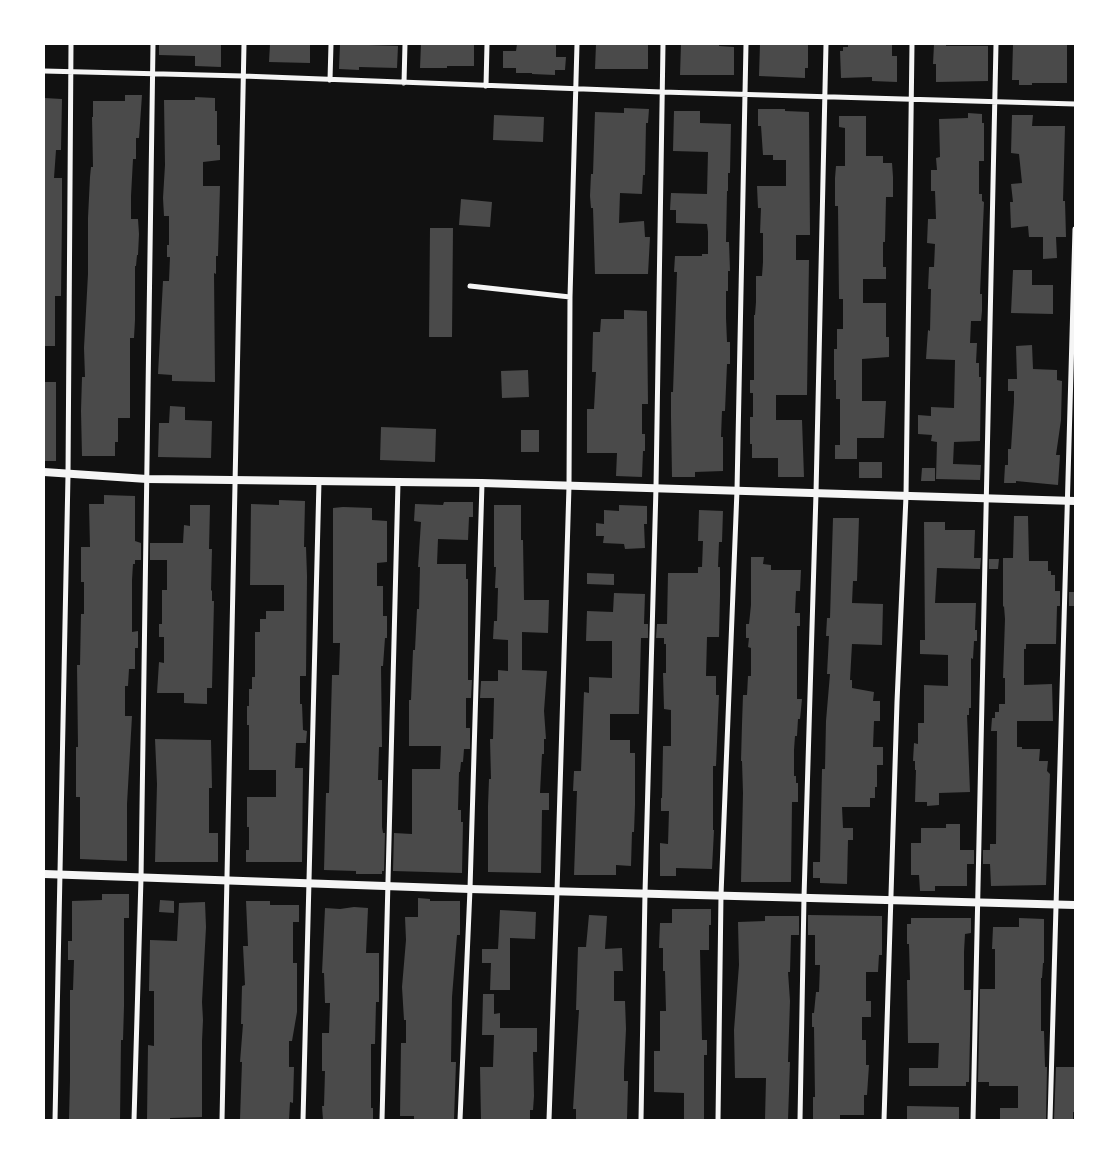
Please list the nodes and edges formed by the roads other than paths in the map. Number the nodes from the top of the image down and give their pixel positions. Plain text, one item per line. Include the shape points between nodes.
1 (71, 44) edge
2 (153, 44) edge
3 (244, 44) edge
4 (331, 44) edge
5 (405, 44) edge
6 (487, 44) edge
7 (577, 44) edge
8 (663, 44) edge
9 (746, 44) edge
10 (826, 44) edge
11 (912, 44) edge
12 (996, 44) edge
13 (44, 71) edge
14 (70, 72) junction
15 (152, 74) junction
16 (243, 76) junction
17 (330, 80) junction
18 (404, 83) junction
19 (486, 86) junction
20 (576, 90) junction
21 (662, 92) junction
22 (745, 94) junction
23 (826, 96) junction
24 (912, 99) junction
25 (995, 101) junction
26 (1075, 104) edge
27 (1075, 229) edge
28 (470, 286) dead end
29 (570, 297) junction
30 (44, 472) edge
31 (68, 475) junction
32 (147, 479) junction
33 (235, 479) junction
34 (319, 481) junction
35 (398, 482) junction
36 (482, 482) junction
37 (569, 486) junction
38 (656, 487) junction
39 (737, 490) junction
40 (816, 493) junction
41 (906, 496) junction
42 (988, 498) junction
43 (1071, 501) edge
44 (44, 874) edge
45 (60, 874) junction
46 (141, 878) junction
47 (228, 881) junction
48 (308, 882) junction
49 (387, 886) junction
50 (470, 889) junction
51 (557, 891) junction
52 (645, 892) junction
53 (721, 895) junction
54 (804, 897) junction
55 (890, 900) junction
56 (977, 903) junction
57 (1057, 905) junction
58 (1075, 906) edge
59 (55, 1120) edge
60 (134, 1120) edge
61 (222, 1120) edge
62 (302, 1120) edge
63 (382, 1120) edge
64 (460, 1120) edge
65 (549, 1120) edge
66 (641, 1120) edge
67 (718, 1120) edge
68 (800, 1120) edge
69 (884, 1120) edge
70 (974, 1120) edge
71 (1050, 1120) edge

1 - 14 street
2 - 15 street
3 - 16 street
4 - 17 street
5 - 18 street
6 - 19 street
7 - 20 street
8 - 21 street
9 - 22 street
10 - 23 street
11 - 24 street
12 - 25 street
13 - 14 street
14 - 15 street
14 - 31 street
15 - 16 street
15 - 32 street
16 - 17 street
16 - 33 street
17 - 18 street
18 - 19 street
19 - 20 street
20 - 21 street
20 - 29 street
21 - 22 street
21 - 38 street
22 - 23 street
22 - 39 street
23 - 24 street
23 - 40 street
24 - 25 street
24 - 41 street
25 - 26 street
25 - 42 street
27 - 43 street
28 - 29 street
29 - 37 street
30 - 31 street
31 - 32 street
31 - 45 street
32 - 33 street
32 - 46 street
33 - 34 street
33 - 47 street
34 - 35 street
34 - 48 street
35 - 36 street
35 - 49 street
36 - 37 street
36 - 50 street
37 - 38 street
37 - 51 street
38 - 39 street
38 - 52 street
39 - 40 street
39 - 53 street
40 - 41 street
40 - 54 street
41 - 42 street
41 - 55 street
42 - 43 street
42 - 56 street
43 - 57 street
44 - 45 street
45 - 46 street
45 - 59 street
46 - 47 street
46 - 60 street
47 - 48 street
47 - 61 street
48 - 49 street
48 - 62 street
49 - 50 street
49 - 63 street
50 - 51 street
50 - 64 street
51 - 52 street
51 - 65 street
52 - 53 street
52 - 66 street
53 - 54 street
53 - 67 street
54 - 55 street
54 - 68 street
55 - 56 street
55 - 69 street
56 - 57 street
56 - 70 street
57 - 58 street
57 - 71 street

